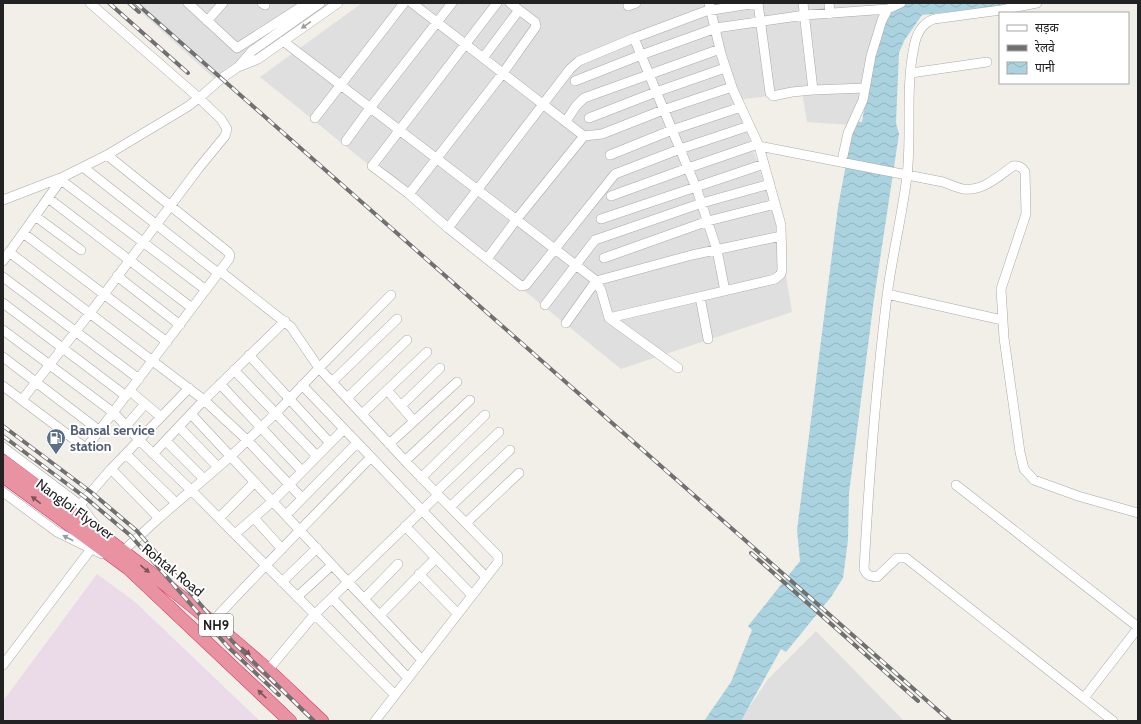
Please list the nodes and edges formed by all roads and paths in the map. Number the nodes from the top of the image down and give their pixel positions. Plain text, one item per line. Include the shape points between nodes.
1 (90, 3) edge
2 (188, 3) edge
3 (307, 3) edge
4 (320, 3) edge
5 (338, 3) edge
6 (404, 3) edge
7 (412, 3) edge
8 (452, 3) edge
9 (497, 3) edge
10 (510, 3) edge
11 (757, 3) edge
12 (803, 3) edge
13 (829, 3) edge
14 (901, 3) edge
15 (1037, 3) edge
16 (221, 4) edge
17 (710, 6) edge
18 (519, 10) junction
19 (888, 10) junction
20 (830, 14) junction
21 (805, 15) junction
22 (207, 21) junction
23 (436, 22) junction
24 (761, 22) junction
25 (716, 28) junction
26 (634, 38) junction
27 (283, 41) junction
28 (465, 44) junction
29 (720, 49) junction
30 (641, 55) junction
31 (483, 58) junction
32 (987, 62) dead end
33 (238, 67) junction
34 (725, 68) junction
35 (503, 73) junction
36 (911, 73) junction
37 (649, 74) junction
38 (575, 82) dead end
39 (341, 85) junction
40 (732, 88) junction
41 (865, 88) junction
42 (812, 90) junction
43 (656, 92) junction
44 (199, 98) junction
45 (543, 104) junction
46 (741, 107) junction
47 (370, 108) junction
48 (664, 110) junction
49 (315, 118) dead end
50 (589, 118) dead end
51 (566, 121) junction
52 (749, 126) junction
53 (399, 130) junction
54 (672, 130) junction
55 (584, 136) junction
56 (346, 141) dead end
57 (758, 145) junction
58 (680, 149) junction
59 (107, 155) junction
60 (610, 155) dead end
61 (436, 159) junction
62 (841, 159) junction
63 (764, 164) junction
64 (83, 167) junction
65 (688, 168) junction
66 (906, 175) junction
67 (62, 179) junction
68 (770, 184) junction
69 (695, 186) junction
70 (477, 190) junction
71 (409, 194) junction
72 (611, 196) dead end
73 (48, 198) junction
74 (3, 200) edge
75 (702, 204) junction
76 (775, 204) junction
77 (170, 205) junction
78 (35, 216) junction
79 (601, 219) dead end
80 (516, 220) junction
81 (708, 221) junction
82 (156, 224) junction
83 (448, 228) junction
84 (23, 233) junction
85 (781, 236) junction
86 (143, 241) junction
87 (81, 250) dead end
88 (555, 250) junction
89 (717, 250) junction
90 (9, 252) junction
91 (604, 258) dead end
92 (487, 259) junction
93 (129, 260) junction
94 (3, 261) edge
95 (576, 265) junction
96 (219, 272) junction
97 (3, 276) edge
98 (117, 276) junction
99 (596, 281) junction
100 (206, 290) junction
101 (725, 291) junction
102 (104, 294) junction
103 (887, 294) junction
104 (392, 295) dead end
105 (700, 297) junction
106 (3, 303) edge
107 (545, 306) dead end
108 (192, 308) junction
109 (90, 313) junction
110 (609, 318) junction
111 (397, 319) dead end
112 (1002, 320) junction
113 (285, 321) junction
114 (566, 323) dead end
115 (180, 325) junction
116 (3, 330) edge
117 (75, 332) junction
118 (708, 339) dead end
119 (407, 340) dead end
120 (167, 342) junction
121 (62, 348) junction
122 (426, 352) dead end
123 (249, 355) junction
124 (3, 357) edge
125 (153, 360) junction
126 (49, 365) junction
127 (319, 368) junction
128 (440, 368) dead end
129 (678, 368) dead end
130 (234, 370) junction
131 (139, 379) junction
132 (36, 382) junction
133 (332, 382) junction
134 (457, 382) dead end
135 (220, 384) junction
136 (302, 385) junction
137 (3, 386) edge
138 (189, 388) junction
139 (387, 390) junction
140 (128, 394) junction
141 (347, 398) junction
142 (22, 400) junction
143 (204, 400) junction
144 (289, 400) junction
145 (470, 400) dead end
146 (145, 404) junction
147 (401, 406) junction
148 (114, 413) junction
149 (276, 413) junction
150 (191, 414) junction
151 (362, 414) junction
152 (485, 415) dead end
153 (161, 417) junction
154 (414, 421) junction
155 (126, 426) junction
156 (180, 427) junction
157 (261, 427) junction
158 (344, 429) junction
159 (100, 431) junction
160 (499, 432) dead end
161 (139, 440) junction
162 (247, 440) junction
163 (166, 441) junction
164 (330, 443) junction
165 (358, 443) junction
166 (389, 444) junction
167 (3, 447) edge
168 (510, 450) dead end
169 (126, 454) junction
170 (154, 454) junction
171 (231, 456) junction
172 (317, 456) junction
173 (371, 457) junction
174 (3, 461) edge
175 (405, 461) junction
176 (218, 467) junction
177 (111, 469) junction
178 (302, 471) junction
179 (519, 473) dead end
180 (3, 476) edge
181 (421, 478) junction
182 (204, 479) junction
183 (255, 482) junction
184 (288, 485) junction
185 (956, 485) dead end
186 (191, 490) junction
187 (3, 492) edge
188 (437, 494) junction
189 (302, 498) junction
190 (273, 501) junction
191 (176, 503) junction
192 (450, 507) junction
193 (422, 510) junction
194 (1138, 513) edge
195 (74, 514) junction
196 (286, 515) junction
197 (159, 518) junction
198 (219, 518) junction
199 (254, 518) junction
200 (466, 523) junction
201 (405, 526) junction
202 (301, 531) junction
203 (235, 534) junction
204 (104, 536) joint
205 (316, 548) junction
206 (91, 549) junction
207 (282, 549) junction
208 (123, 551) junction
209 (436, 558) junction
210 (398, 564) dead end
211 (265, 565) junction
212 (332, 565) junction
213 (128, 568) junction
214 (419, 574) junction
215 (486, 577) junction
216 (282, 582) junction
217 (348, 582) junction
218 (472, 595) junction
219 (297, 597) junction
220 (332, 598) junction
221 (364, 599) junction
222 (458, 614) junction
223 (314, 615) junction
224 (380, 615) junction
225 (212, 622) junction
226 (1138, 628) edge
227 (422, 660) junction
228 (3, 665) edge
229 (268, 670) junction
230 (408, 678) junction
231 (395, 696) junction
232 (1084, 698) junction
233 (290, 721) edge
234 (322, 721) edge
235 (375, 721) edge
236 (1113, 721) edge

1 - 44 street
2 - 22 street
3 - 22 street via 237,48
4 - 33 street via 252,51
5 -> 27 street
6 - 39 street
7 - 23 street
8 - 23 street
9 - 28 street
10 - 18 street
11 - 17 street
11 - 24 street
12 - 21 street
13 - 20 street
14 - 19 street
15 - 36 street via 928,21 917,36
16 - 22 street
17 - 25 street
17 - 26 street
18 - 31 street
18 - 35 street via 535,22 536,26
19 - 20 street
19 - 41 street via 882,20 871,56
20 - 21 street
21 - 24 street
21 - 42 street
23 - 28 street
23 - 47 street
24 - 25 street
24 - 42 street via 770,94 773,96
25 - 29 street
25 - 30 street
26 - 30 street
26 - 45 street via 579,61
27 - 33 street via 258,59
27 - 39 street
28 - 31 street
28 - 53 street
29 - 34 street
29 - 37 street
30 - 37 street
30 - 38 street
31 - 35 street
32 - 36 street
33 - 44 street
34 - 40 street
34 - 43 street
35 - 45 street
35 - 61 street
36 - 66 street
37 - 43 street
37 - 51 street via 584,98
39 - 47 street
39 - 49 street
40 - 46 street
40 - 48 street
41 - 42 street
41 - 62 street
43 - 48 street
43 - 50 street
44 - 59 street
44 - 77 street via 228,129
45 - 51 street
45 - 70 street
46 - 52 street
46 - 54 street
47 - 53 street
47 - 56 street
48 - 54 street
48 - 55 street via 602,134
51 - 55 street
52 - 57 street
52 - 58 street
53 - 61 street
53 - 71 street via 372,166
54 - 58 street
54 - 60 street
55 - 80 street
57 - 62 street
57 - 63 street
57 - 65 street
58 - 65 street
58 - 88 street via 615,174
59 - 64 street
59 - 77 street
61 - 70 street
61 - 71 street
62 - 66 street
63 - 68 street
63 - 69 street
64 - 67 street
64 - 82 street
65 - 69 street
65 - 72 street
66 - 103 street
66 - 112 street via 971,190 983,186 1013,166 1017,165 1025,172 1026,214 1001,287
67 - 73 street
67 - 74 street
67 - 86 street
68 - 75 street
68 - 76 street
69 - 75 street
69 - 79 street
70 - 80 street
70 - 83 street
71 - 83 street
73 - 78 street
73 - 93 street
75 - 81 street
75 - 95 street via 598,238
76 - 81 street
76 - 85 street via 781,225
77 - 82 street
77 - 96 street via 228,252 229,259
78 - 84 street
78 - 87 street
80 - 88 street
80 - 92 street
81 - 89 street
81 - 91 street
82 - 86 street
82 - 96 street
83 - 92 street
84 - 90 street
84 - 102 street
85 - 89 street
85 - 101 street via 782,270 778,277
86 - 93 street
86 - 100 street
88 - 92 street via 523,287
88 - 95 street
89 - 99 street
89 - 101 street
90 - 94 street
90 - 109 street
93 - 98 street
93 - 108 street
95 - 99 street
95 - 107 street
96 - 100 street
96 - 113 street
97 - 117 street
98 - 102 street
98 - 115 street
99 - 110 street
99 - 114 street
100 - 108 street
101 - 105 street
102 - 109 street
102 - 120 street
103 - 112 street
103 - 232 street via 876,400 864,569 870,576 877,577 896,558 906,558
104 - 127 street
105 - 110 street
105 - 118 street
106 - 121 street
108 - 115 street
109 - 117 street
109 - 125 street
110 - 129 street
111 - 133 street
112 - 194 street via 1024,469 1034,480
113 - 123 street
113 - 127 street
115 - 120 street
116 - 126 street
117 - 121 street
117 - 131 street
119 - 141 street
120 - 125 street
121 - 126 street
121 - 140 street
122 - 139 street
123 - 130 street
123 - 144 street
124 - 132 street
125 - 131 street
125 - 138 street
126 - 132 street
126 - 148 street
127 - 133 street
127 - 136 street
128 - 147 street
130 - 135 street
130 - 149 street
131 - 140 street
132 - 142 street
132 - 159 street
133 - 141 street
134 - 154 street
135 - 143 street
135 - 157 street
136 - 144 street
136 - 158 street
137 - 142 street
138 - 143 street
138 - 153 street
139 - 147 street
139 - 151 street
140 - 146 street
140 - 148 street
141 - 151 street
142 - 159 street via 85,447
143 - 150 street
143 - 162 street
144 - 149 street
144 - 164 street
145 - 175 street
146 - 153 street
146 - 155 street
147 - 154 street
148 - 155 street
148 - 159 street
149 - 157 street
149 - 172 street
150 - 156 street
150 - 171 street
151 - 166 street
152 - 181 street
153 - 161 street
154 - 166 street
155 - 161 street
156 - 163 street
156 - 176 street
157 - 162 street
157 - 178 street
158 - 164 street
158 - 165 street
160 - 188 street
161 - 169 street
161 - 170 street
162 - 171 street
162 - 184 street
163 - 170 street
163 - 182 street
164 - 172 street
165 - 173 street
165 - 189 street
166 - 175 street
167 - 195 street
168 - 192 street
169 - 177 street
169 - 191 street
170 - 186 street
171 - 176 street
171 - 183 street
172 - 178 street
173 - 193 street
173 - 202 street
174 - 195 highway, Nangloi Flyover / NH9
175 - 181 street
176 - 182 street
177 - 195 street
177 - 197 street
178 - 184 street
179 - 200 street
195 -> 180 highway, Nangloi Flyover / NH9
181 - 188 street
182 - 186 street
183 - 190 street
183 - 198 street
184 - 189 street
184 - 190 street
185 - 226 street
186 - 191 street
186 - 198 street
206 -> 187 street, Rohtak Road via 56,532
188 - 192 street
188 - 193 street
189 - 196 street
190 - 196 street
190 - 199 street
191 - 197 street
192 - 200 street
193 - 201 street
193 - 215 street
195 - 204 highway, Nangloi Flyover / NH9
195 - 213 highway, Nangloi Flyover / NH9
196 - 202 street
197 - 208 street
198 - 203 street
199 - 203 street
199 - 207 street
200 - 215 street via 498,556 498,562
201 - 209 street
201 - 217 street
202 - 205 street
202 - 207 street
203 - 211 street
204 - 208 highway, Rohtak Road / NH9
205 - 212 street
205 - 216 street
206 - 213 street, Rohtak Road
206 - 228 street
207 - 211 street
208 -> 225 highway, Rohtak Road / NH9
209 - 214 street
209 - 218 street
210 - 221 street
211 - 216 street
211 - 225 street
212 - 217 street
212 - 219 street
233 -> 213 highway, Rohtak Road / NH9
214 - 222 street
214 - 224 street
215 - 218 street
216 - 219 street
217 - 220 street
217 - 221 street
218 - 222 street
219 - 223 street
220 - 223 street
220 - 230 street
221 - 224 street
222 - 227 street
223 - 229 street
223 - 231 street
224 - 227 street
225 -> 229 highway, Rohtak Road / NH9
226 - 232 street
227 - 230 street
229 - 234 highway, Rohtak Road / NH9
230 - 231 street
231 - 235 street
232 - 236 street

